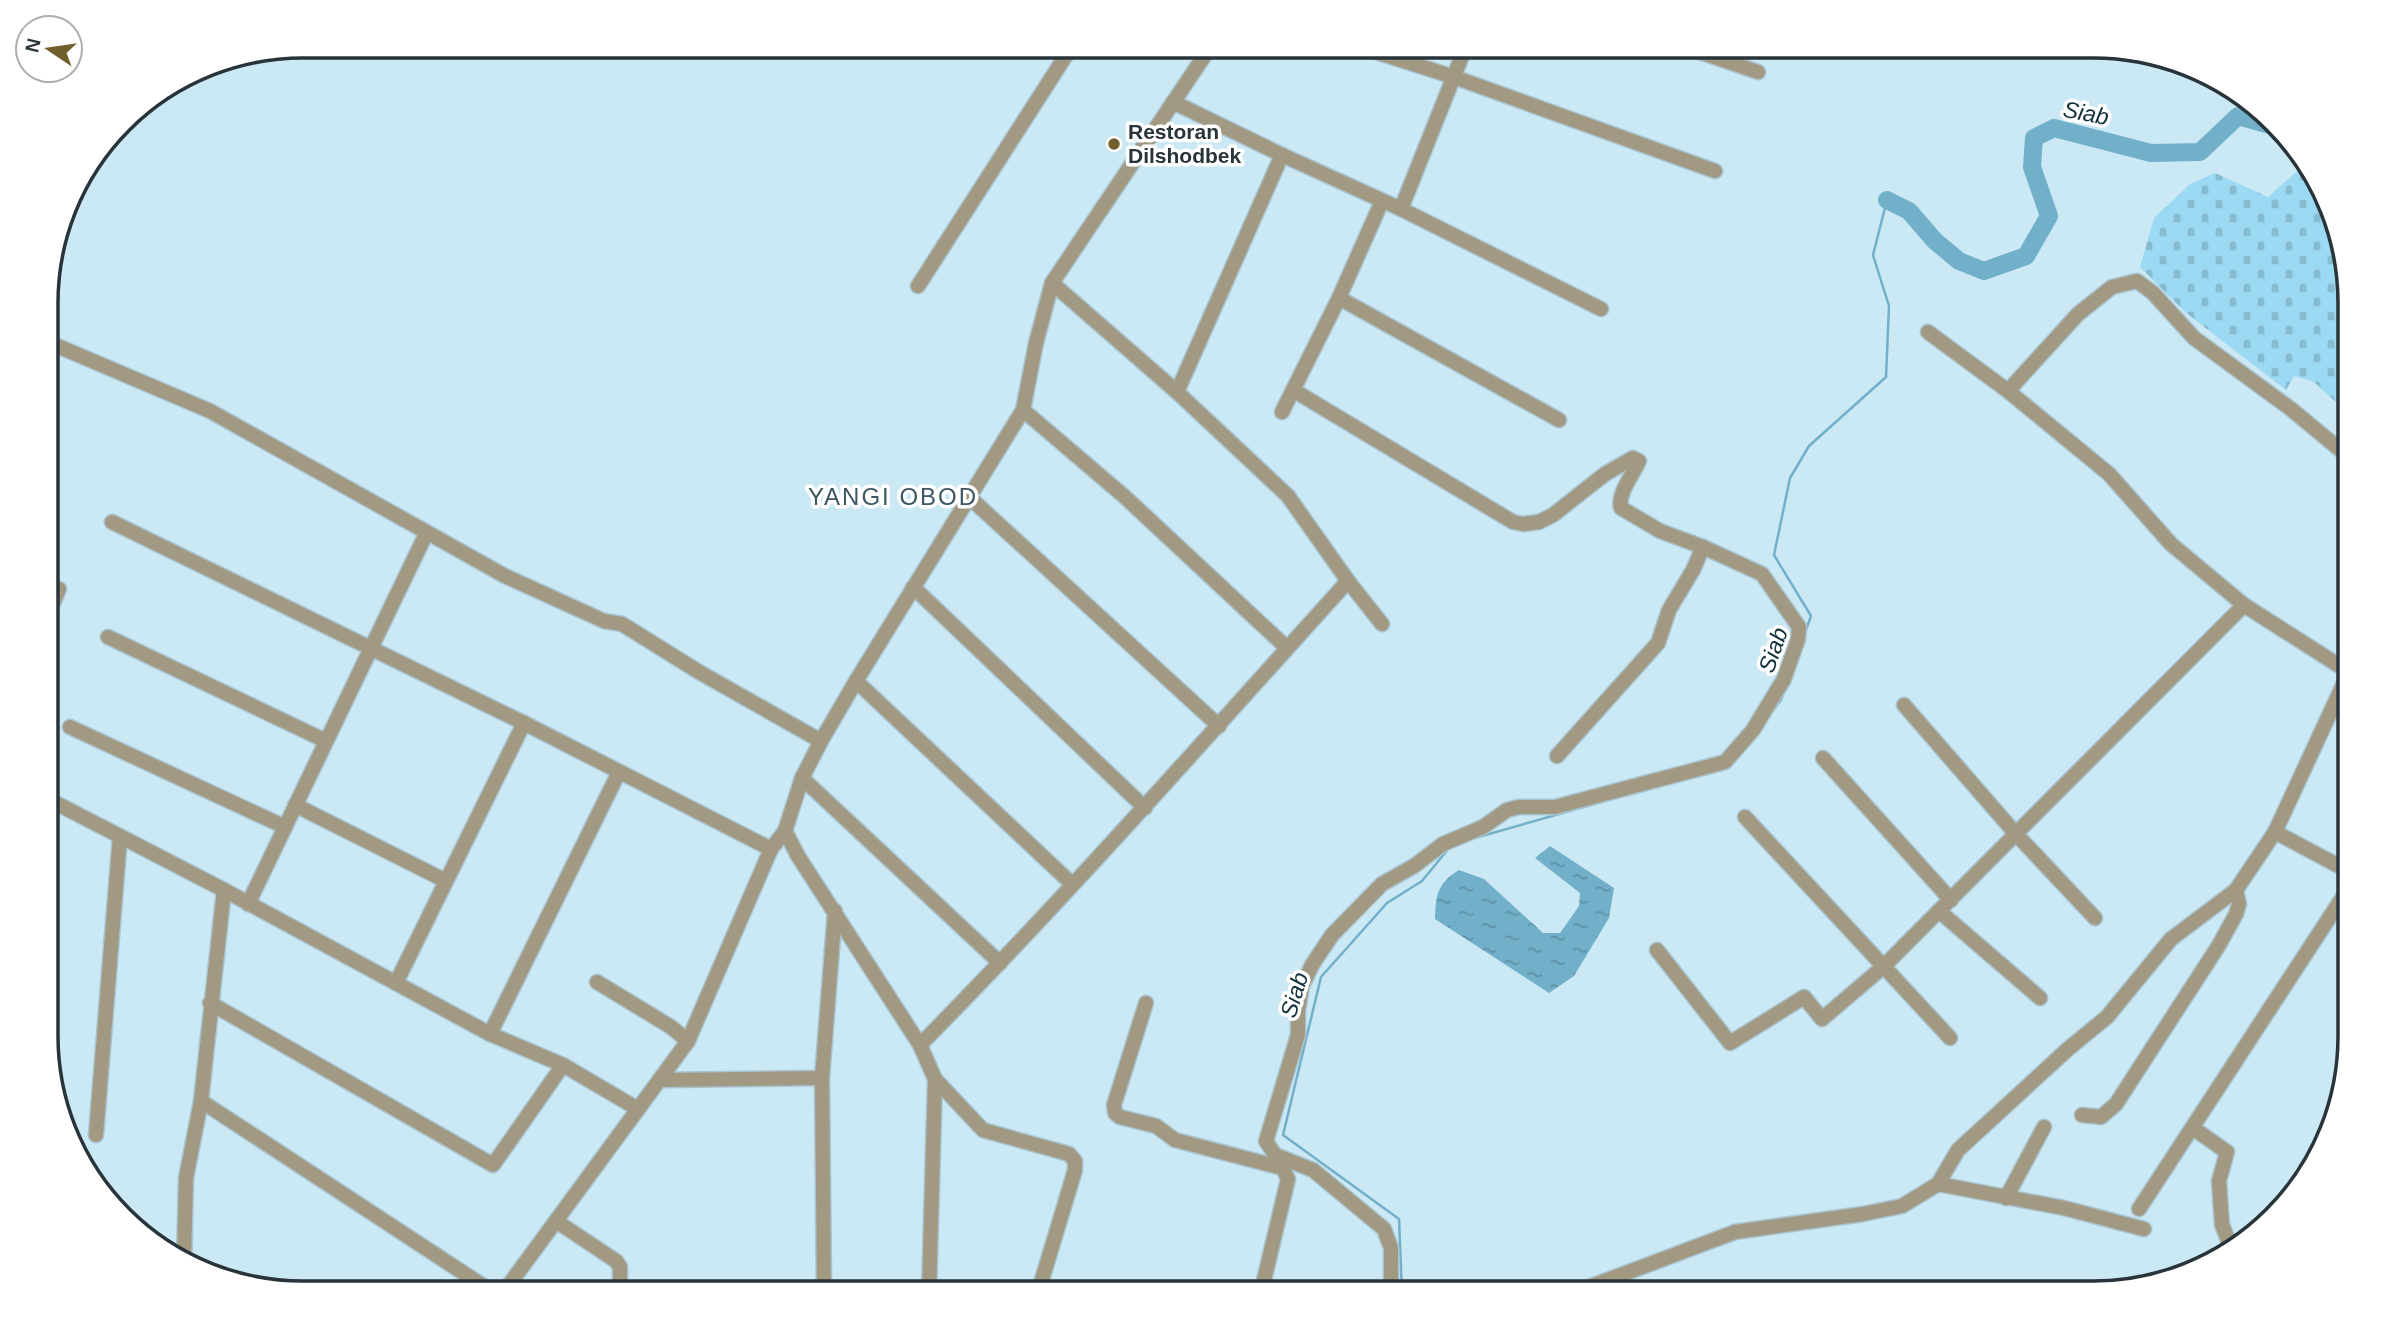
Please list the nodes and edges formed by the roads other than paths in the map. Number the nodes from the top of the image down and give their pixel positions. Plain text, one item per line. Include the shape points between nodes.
1 (1064, 58) edge
2 (1203, 58) edge
3 (1395, 58) edge
4 (1461, 58) edge
5 (1717, 58) edge
6 (1758, 72) dead end
7 (1454, 77) junction
8 (1173, 102) junction
9 (1282, 155) junction
10 (1715, 171) dead end
11 (1382, 201) junction
12 (1401, 209) junction
13 (1052, 283) junction
14 (918, 286) dead end
15 (1339, 298) junction
16 (1601, 309) dead end
17 (1928, 332) dead end
18 (58, 346) edge
19 (1293, 390) junction
20 (1177, 391) junction
21 (2008, 391) junction
22 (1023, 410) junction
23 (1282, 412) dead end
24 (1559, 420) dead end
25 (2338, 448) edge
26 (969, 497) junction
27 (112, 522) dead end
28 (426, 534) junction
29 (1703, 547) junction
30 (1348, 581) junction
31 (913, 587) junction
32 (2244, 605) junction
33 (1382, 624) dead end
34 (108, 637) dead end
35 (1287, 648) junction
36 (370, 649) junction
37 (2338, 664) edge
38 (856, 681) junction
39 (2338, 697) edge
40 (1904, 705) dead end
41 (524, 723) junction
42 (1219, 726) junction
43 (70, 727) dead end
44 (326, 741) junction
45 (821, 741) junction
46 (1557, 756) dead end
47 (1823, 758) dead end
48 (619, 772) junction
49 (802, 778) junction
50 (58, 804) edge
51 (295, 805) junction
52 (1145, 808) junction
53 (1745, 817) dead end
54 (285, 827) junction
55 (785, 831) junction
56 (2275, 832) junction
57 (2016, 834) junction
58 (120, 836) junction
59 (771, 849) junction
60 (2338, 866) edge
61 (446, 881) junction
62 (1072, 884) junction
63 (224, 890) junction
64 (2236, 890) junction
65 (1951, 900) junction
66 (248, 904) junction
67 (2338, 904) edge
68 (1939, 911) junction
69 (835, 912) junction
70 (2095, 918) dead end
71 (1657, 950) dead end
72 (1000, 963) junction
73 (1883, 967) junction
74 (597, 982) dead end
75 (396, 984) junction
76 (2040, 998) dead end
77 (210, 1003) junction
78 (1146, 1003) dead end
79 (490, 1034) junction
80 (1950, 1038) dead end
81 (688, 1041) junction
82 (920, 1045) junction
83 (563, 1065) junction
84 (822, 1078) junction
85 (935, 1079) junction
86 (660, 1080) junction
87 (201, 1101) junction
88 (638, 1109) junction
89 (2082, 1115) dead end
90 (2043, 1127) dead end
91 (2193, 1128) junction
92 (96, 1135) dead end
93 (1268, 1157) junction
94 (1938, 1184) junction
95 (2006, 1198) junction
96 (2139, 1209) dead end
97 (556, 1221) junction
98 (2144, 1229) dead end
99 (2228, 1240) edge
100 (184, 1250) edge
101 (476, 1281) edge
102 (512, 1281) edge
103 (620, 1281) edge
104 (824, 1281) edge
105 (929, 1281) edge
106 (1041, 1281) edge
107 (1264, 1281) edge
108 (1391, 1281) edge
109 (1605, 1281) edge

1 - 14 street
2 - 8 street
3 - 7 street
4 - 7 street
5 - 6 street
7 - 10 street
7 - 12 street
8 - 9 street
8 - 13 street
9 - 11 street
9 - 20 street
11 - 12 street
11 - 15 street
12 - 16 street
13 - 20 street
13 - 22 street
15 - 19 street
15 - 24 street
17 - 21 street
18 - 28 street via 210,411
19 - 23 street
19 - 29 street via 1513,522 1539,522 1553,515 1633,458 1639,461 1622,492 1621,508 1660,531
20 - 30 street via 1288,496
21 - 25 street via 2078,314 2112,287 2137,281 2194,338
21 - 32 street via 2109,474 2171,544
22 - 26 street
22 - 35 street via 1125,496
26 - 31 street
26 - 42 street
27 - 36 street
28 - 36 street
28 - 45 street via 505,576 604,621 622,624
29 - 46 street via 1669,610 1658,643
29 - 93 street via 1762,574 1799,626 1784,678 1753,730 1725,762 1555,807 1507,810 1382,884 1332,935 1302,986 1298,1035 1266,1141
30 - 33 street
30 - 35 street
31 - 38 street
31 - 52 street
32 - 37 street
32 - 57 street
34 - 44 street
35 - 42 street
36 - 41 street
36 - 44 street
38 - 45 street
38 - 62 street
39 - 56 street
40 - 57 street
41 - 48 street
41 - 61 street
42 - 52 street
43 - 54 street
44 - 51 street
45 - 49 street
47 - 65 street
48 - 59 street
48 - 79 street
49 - 55 street
49 - 72 street
50 - 58 street
51 - 54 street
51 - 61 street
52 - 62 street
53 - 73 street
54 - 66 street
55 - 59 street
55 - 69 street
56 - 60 street
56 - 64 street
57 - 65 street
57 - 70 street
58 - 63 street
58 - 92 street
59 - 81 street
61 - 75 street
62 - 72 street
63 - 66 street
63 - 77 street
64 - 89 street via 2239,904 2220,946 2116,1104 2101,1117
64 - 94 street via 2171,939 2107,1017 1958,1150
65 - 68 street
66 - 75 street
67 - 91 street
68 - 73 street
68 - 76 street
69 - 82 street
69 - 84 street
71 - 73 street via 1730,1043 1804,997 1822,1019
72 - 82 street
73 - 80 street
74 - 81 street
75 - 79 street
77 - 83 street via 493,1165
77 - 87 street
78 - 93 street via 1115,1113 1156,1126 1175,1140
79 - 83 street
81 - 86 street
82 - 85 street
83 - 88 street
84 - 86 street
84 - 104 street
85 - 105 street
85 - 106 street via 983,1130 1069,1154 1075,1161
86 - 88 street
87 - 100 street via 186,1178
87 - 101 street
88 - 97 street
90 - 95 street
91 - 96 street
91 - 99 street via 2227,1152 2219,1181 2222,1225
93 - 107 street via 1283,1168 1288,1179
93 - 108 street via 1313,1170 1384,1228 1391,1248
94 - 95 street
94 - 109 street via 1902,1206 1735,1232
95 - 98 street
97 - 102 street
97 - 103 street via 616,1261

